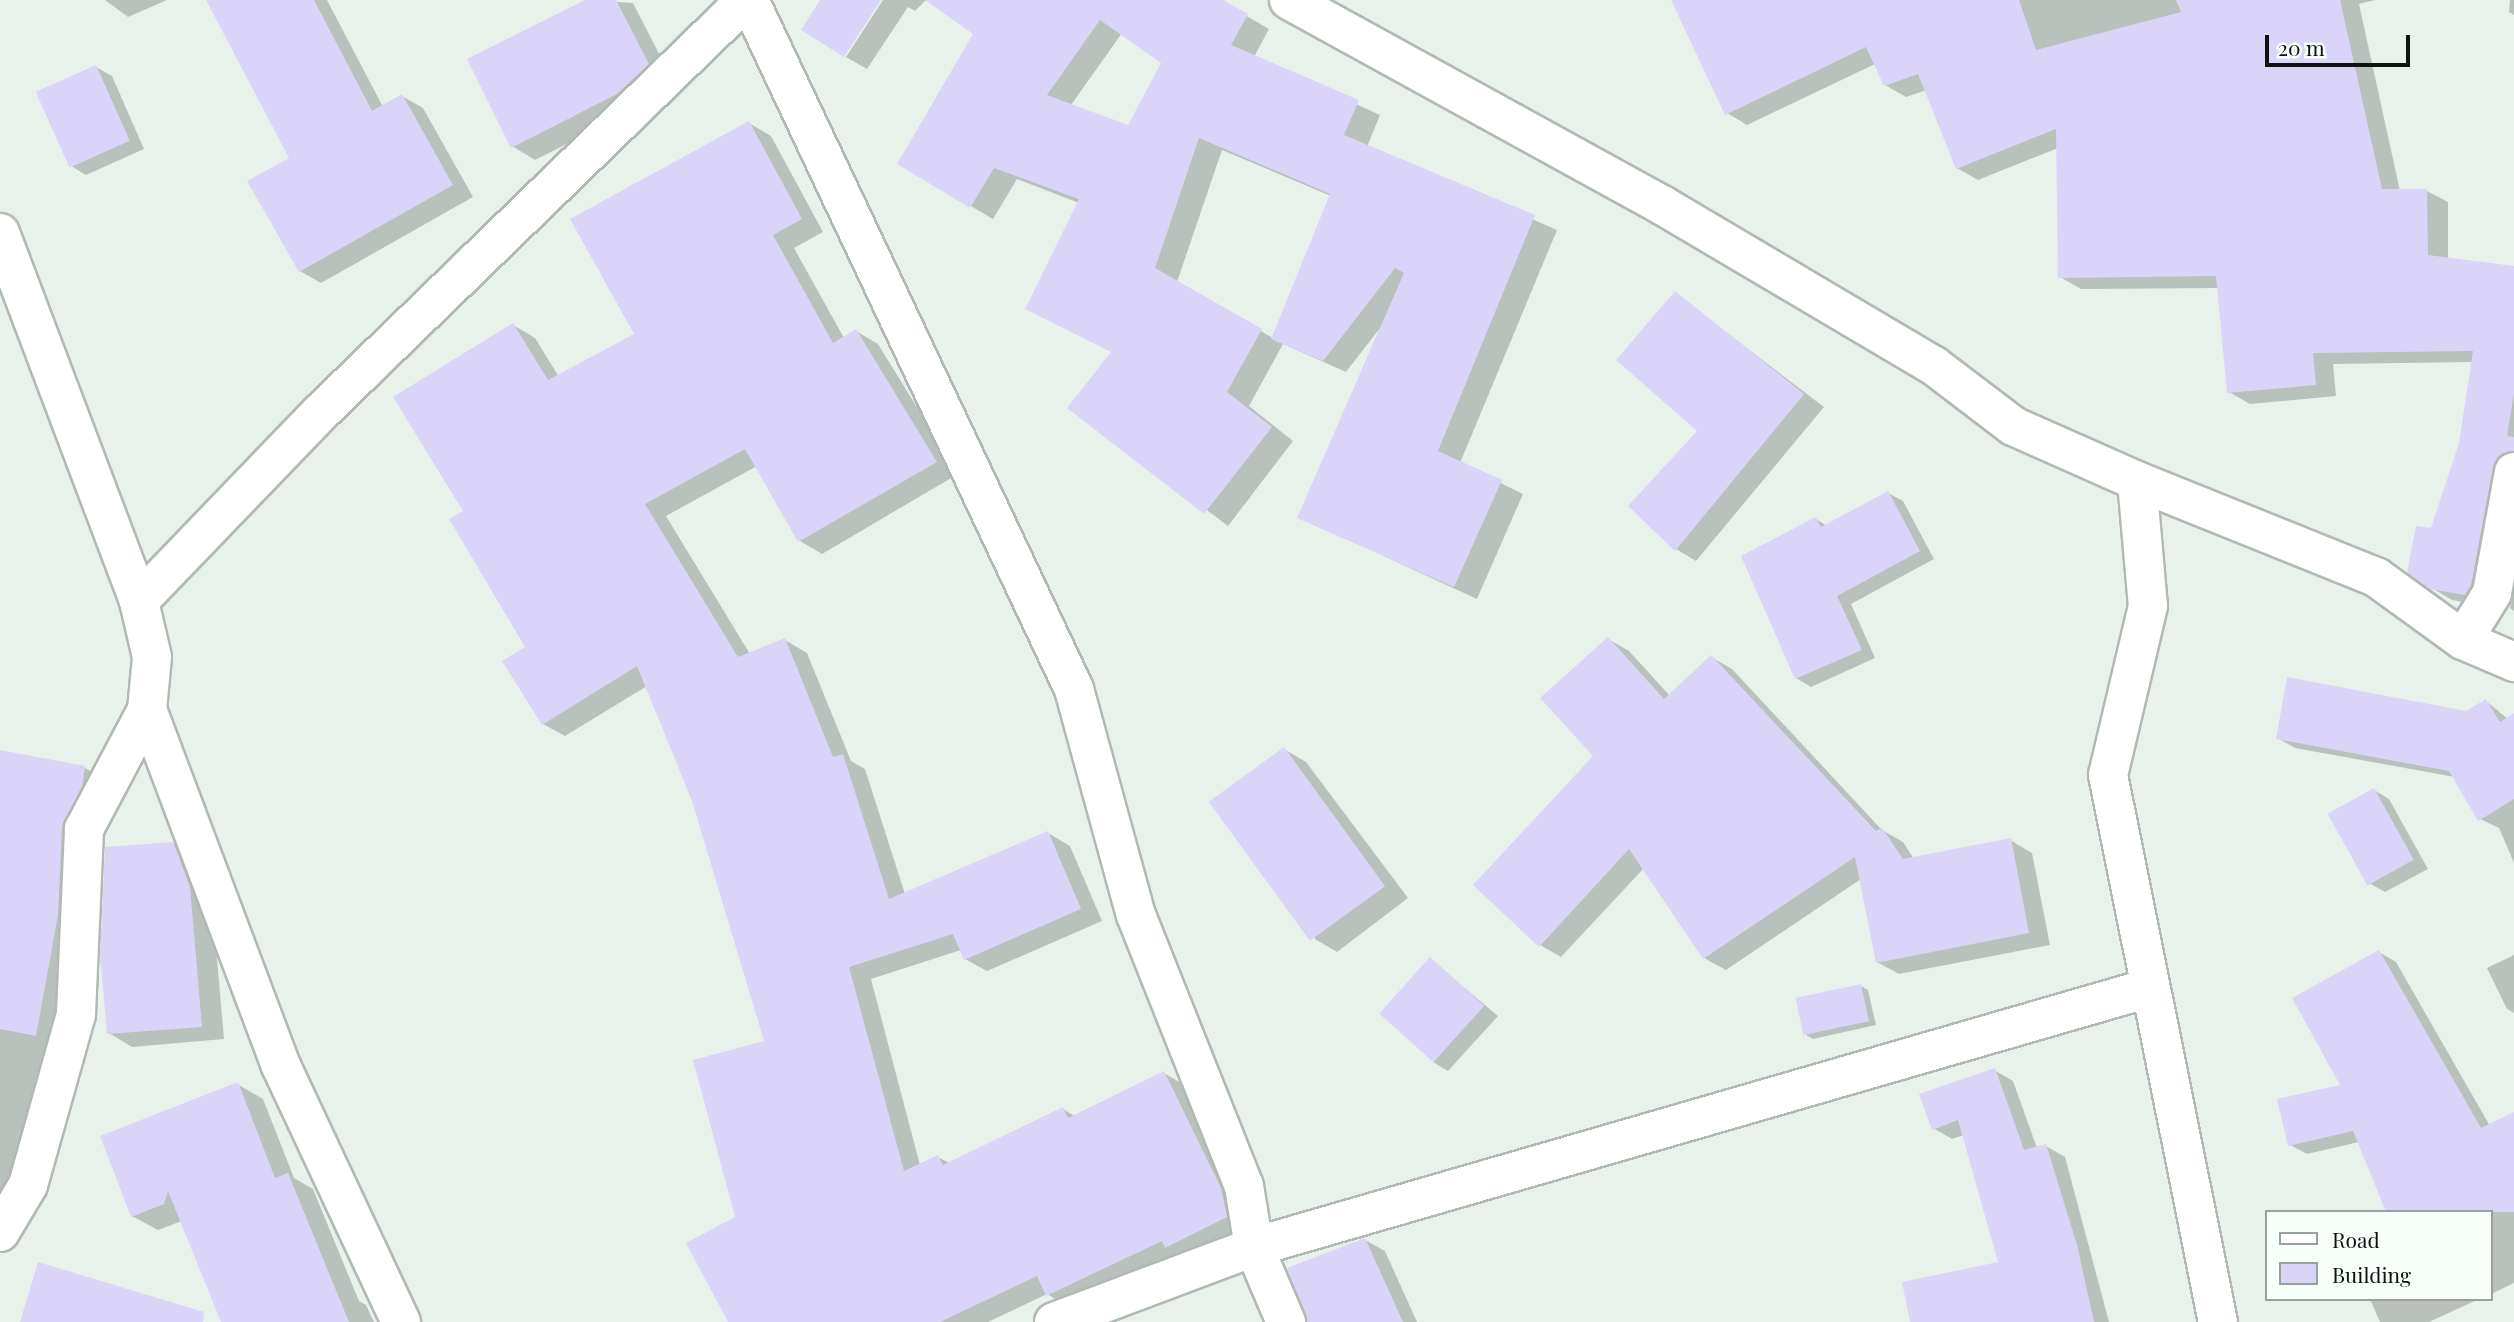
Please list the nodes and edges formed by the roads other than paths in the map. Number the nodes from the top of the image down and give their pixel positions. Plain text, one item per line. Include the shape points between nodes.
1 (748, 0) edge
2 (1289, 0) edge
3 (0, 233) edge
4 (2514, 472) edge
5 (2137, 481) junction
6 (139, 601) junction
7 (2463, 640) junction
8 (2514, 662) edge
9 (147, 710) junction
10 (2148, 988) junction
11 (0, 1232) edge
12 (1254, 1247) junction
13 (401, 1322) edge
14 (1054, 1322) edge
15 (1286, 1322) edge
16 (2218, 1322) edge

1 - 6 street via 320,413
1 - 12 street via 1074,689 1136,915 1244,1186
2 - 5 street via 1686,219 1933,365 2013,426
3 - 6 street
4 - 7 street via 2492,593
5 - 7 street via 2376,577
5 - 10 street via 2148,606 2108,775
6 - 9 street via 152,656
7 - 8 street
9 - 11 street via 84,829 76,1014 28,1185
9 - 13 street via 281,1066
10 - 12 street
10 - 16 street
12 - 14 street
12 - 15 street

